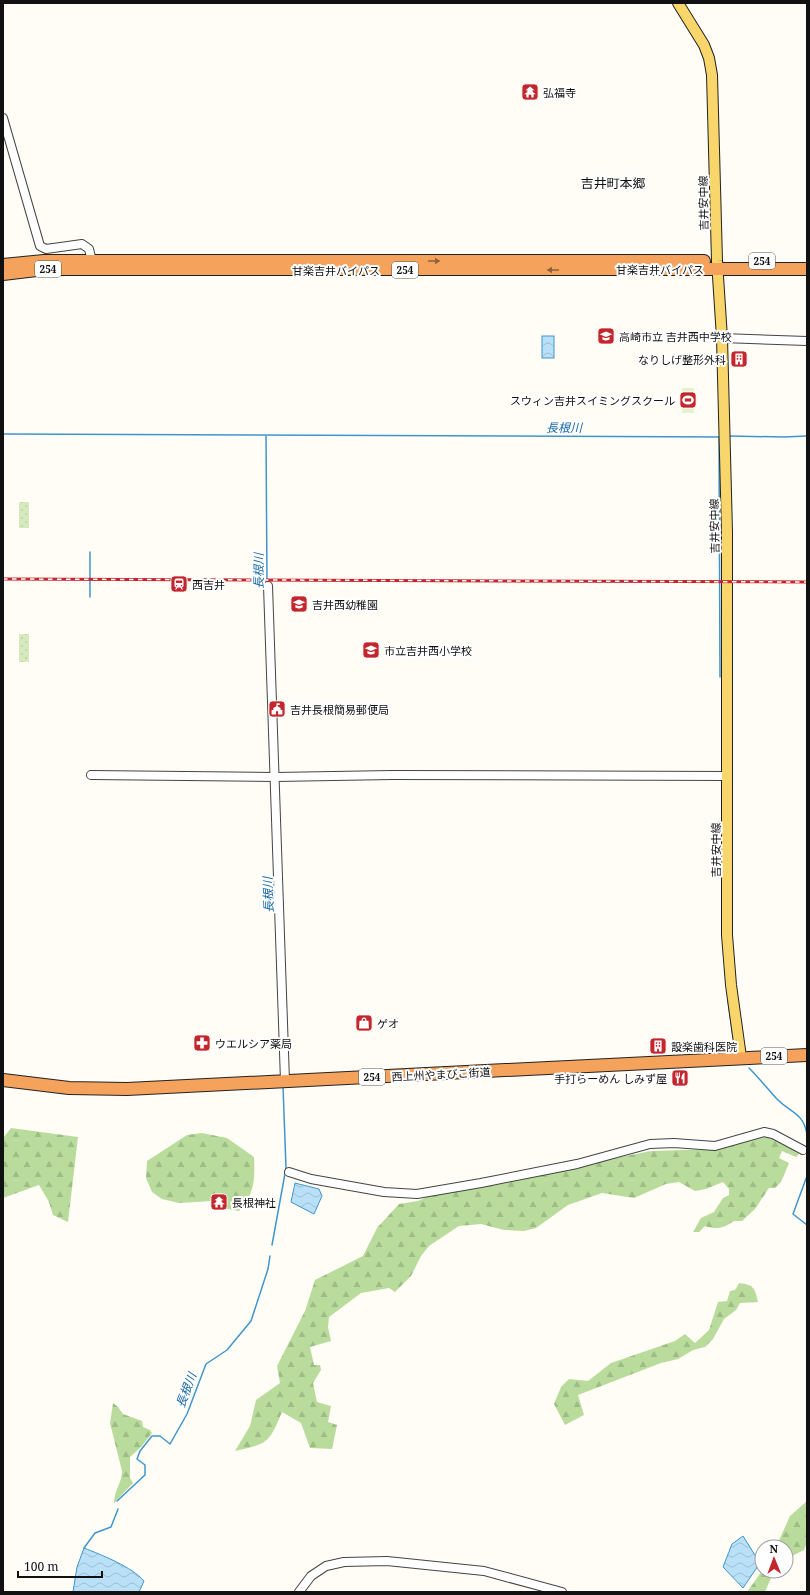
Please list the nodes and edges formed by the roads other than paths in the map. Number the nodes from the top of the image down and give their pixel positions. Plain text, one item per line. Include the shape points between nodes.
1 (678, 3) edge
2 (3, 118) edge
3 (807, 260) edge
4 (3, 265) edge
5 (93, 265) junction
6 (718, 265) junction
7 (807, 269) edge
8 (3, 274) edge
9 (722, 338) junction
10 (807, 341) edge
11 (268, 586) dead end
12 (91, 775) dead end
13 (728, 776) junction
14 (275, 777) junction
15 (807, 1055) edge
16 (741, 1057) junction
17 (3, 1080) edge
18 (285, 1081) junction
19 (803, 1150) dead end
20 (289, 1172) dead end
21 (299, 1592) edge
22 (562, 1592) edge

1 - 6 main road, 吉井安中線 via 704,45 711,67
2 - 5 street via 40,246 46,249 82,244 89,249
3 - 6 highway, 254
4 - 5 highway, 甘楽吉井バイパス / 254 via 44,261
5 - 6 highway, 甘楽吉井バイパス / 254
5 - 8 highway, 甘楽吉井バイパス / 254
6 - 7 highway, 254
6 - 9 main road, 吉井安中線
9 - 10 street
9 - 13 main road, 吉井安中線 via 727,539
11 - 14 street
12 - 14 street
13 - 14 street
13 - 16 main road, 吉井安中線 via 728,964
14 - 18 street
15 - 16 highway, 西上州やまびこ街道 / 254
16 - 18 highway, 西上州やまびこ街道 / 254
17 - 18 highway, 西上州やまびこ街道 / 254 via 96,1090
19 - 20 street via 764,1132 715,1146 650,1144 577,1164 417,1194 384,1192 311,1179
21 - 22 street via 311,1576 326,1566 344,1562 373,1561 474,1569 505,1575

